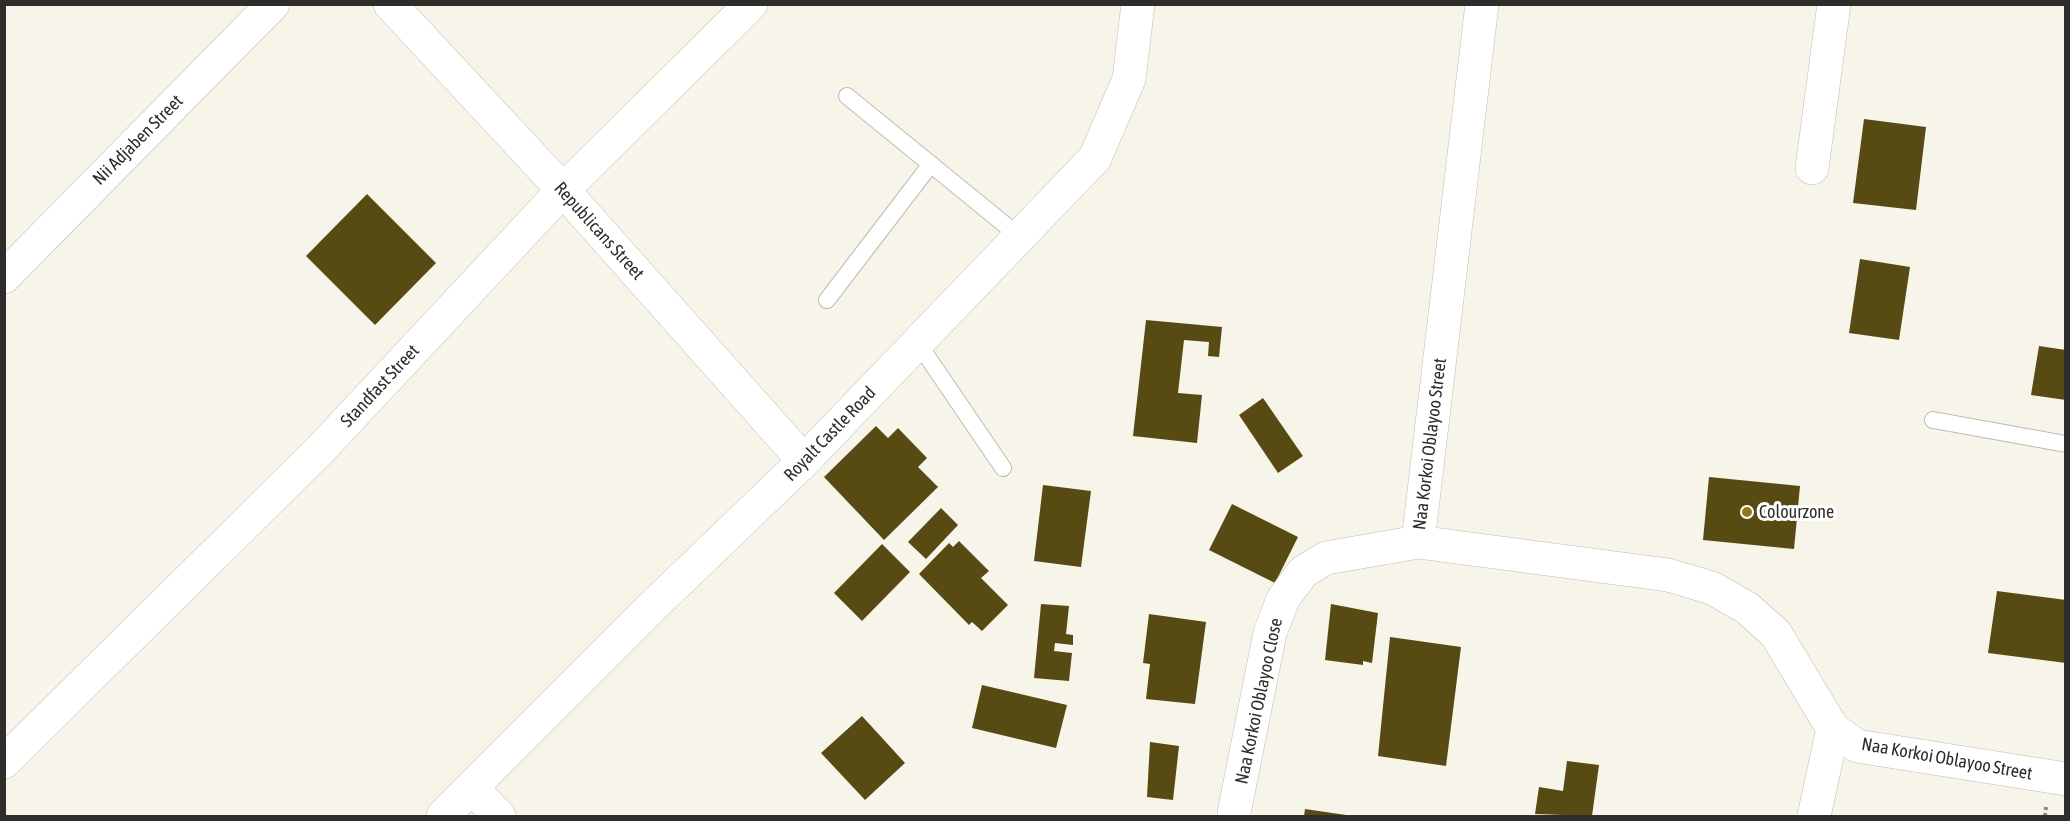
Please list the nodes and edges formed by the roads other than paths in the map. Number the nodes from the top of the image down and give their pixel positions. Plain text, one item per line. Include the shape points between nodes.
1 (273, 4) edge
2 (390, 4) edge
3 (750, 4) edge
4 (1138, 4) edge
5 (1482, 4) edge
6 (1834, 4) edge
7 (847, 96) dead end
8 (931, 164) junction
9 (1812, 168) dead end
10 (563, 190) junction
11 (1020, 237) junction
12 (4, 277) edge
13 (827, 300) dead end
14 (918, 343) junction
15 (1933, 420) dead end
16 (2066, 444) edge
17 (804, 461) junction
18 (1003, 468) dead end
19 (1418, 542) junction
20 (1833, 729) junction
21 (4, 762) edge
22 (2066, 779) edge
23 (472, 788) junction
24 (1234, 813) dead end
25 (443, 816) edge
26 (499, 816) edge
27 (1814, 816) edge

1 - 12 street, Nii Adjaben Street
2 - 10 street, Republicans Street
3 - 10 street, Standfast Street
4 - 11 street, Royalt Castle Road via 1129,80 1095,159
5 - 19 street, Naa Korkoi Oblayoo Street
6 - 9 street
7 - 8 lane
8 - 11 lane
8 - 13 lane
10 - 17 street, Republicans Street
10 - 21 street, Standfast Street via 320,450
11 - 14 street, Royalt Castle Road
14 - 17 street, Royalt Castle Road
14 - 18 lane
15 - 16 lane
17 - 23 street, Royalt Castle Road
19 - 20 street, Naa Korkoi Oblayoo Street via 1668,575 1712,588 1747,608 1776,634
19 - 24 street, Naa Korkoi Oblayoo Close via 1326,558 1303,572 1282,599 1270,633
20 - 22 street, Naa Korkoi Oblayoo Street via 1857,746
20 - 27 street
23 - 25 street, Royalt Castle Road
23 - 26 street

